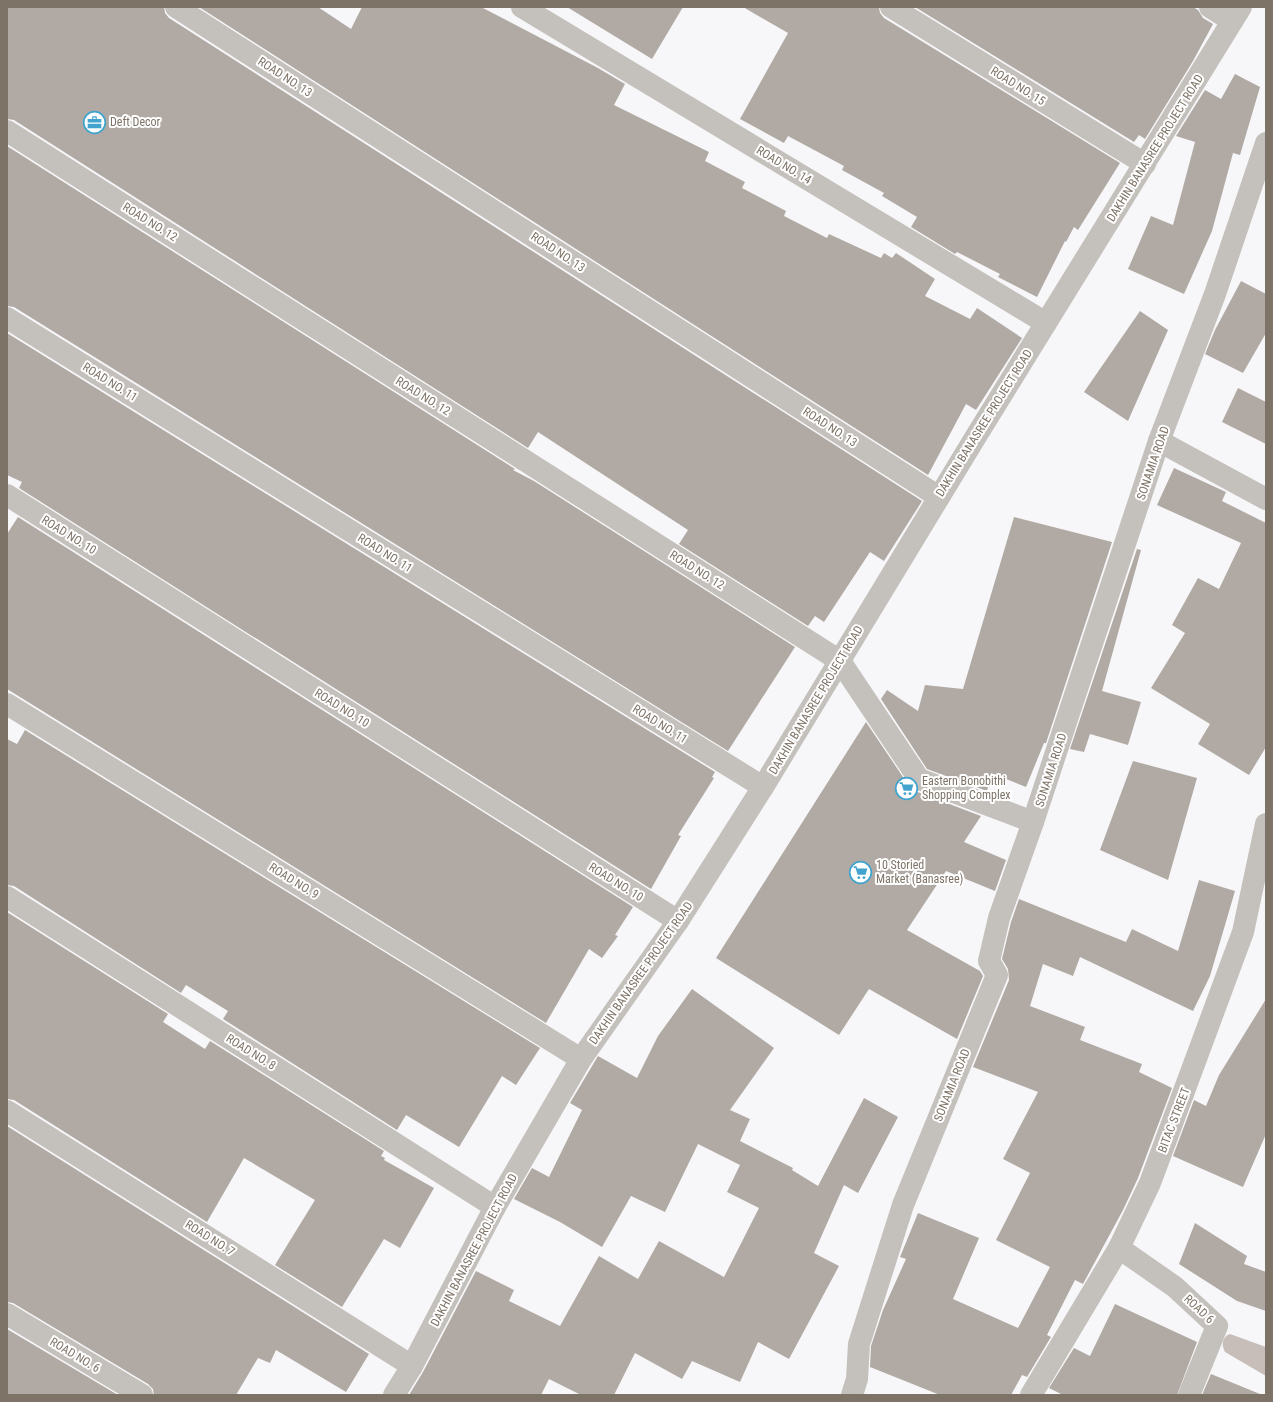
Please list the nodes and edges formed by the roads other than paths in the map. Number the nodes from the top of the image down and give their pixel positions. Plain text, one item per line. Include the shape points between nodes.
1 (176, 7) edge
2 (522, 7) edge
3 (891, 7) edge
4 (1210, 7) edge
5 (1237, 14) edge
6 (7, 131) edge
7 (1266, 143) edge
8 (1145, 164) junction
9 (7, 318) edge
10 (1046, 323) junction
11 (1159, 441) junction
12 (7, 496) edge
13 (939, 497) junction
14 (1266, 499) edge
15 (840, 661) junction
16 (7, 704) edge
17 (763, 787) junction
18 (1033, 822) junction
19 (1266, 824) edge
20 (7, 897) edge
21 (678, 921) junction
22 (581, 1060) junction
23 (7, 1111) edge
24 (495, 1207) junction
25 (1119, 1248) junction
26 (7, 1314) edge
27 (412, 1366) junction
28 (142, 1395) edge
29 (394, 1395) edge
30 (852, 1395) edge
31 (1031, 1395) edge
32 (1189, 1395) edge

1 - 13 street, ROAD NO. 13
2 - 10 street, ROAD NO. 14
3 - 8 street, ROAD NO. 15
4 - 5 street
5 - 8 street, DAKHIN BANASREE PROJECT ROAD
6 - 15 street, ROAD NO. 12
7 - 11 street, SONAMIA ROAD via 1214,294
8 - 10 street, DAKHIN BANASREE PROJECT ROAD
9 - 17 street, ROAD NO. 11
10 - 13 street, DAKHIN BANASREE PROJECT ROAD
11 - 14 street
11 - 18 street, SONAMIA ROAD
12 - 21 street, ROAD NO. 10
13 - 15 street, DAKHIN BANASREE PROJECT ROAD
15 - 17 street, DAKHIN BANASREE PROJECT ROAD
15 - 18 street via 919,780
16 - 22 street, ROAD NO. 9
17 - 21 street, DAKHIN BANASREE PROJECT ROAD
18 - 30 street, SONAMIA ROAD via 999,918 989,960 997,975 903,1205 859,1344 857,1379
19 - 25 street, BITAC STREET via 1243,932 1150,1183
20 - 24 street, ROAD NO. 8
21 - 22 street, DAKHIN BANASREE PROJECT ROAD
22 - 24 street, DAKHIN BANASREE PROJECT ROAD
23 - 27 street, ROAD NO. 7
24 - 27 street, DAKHIN BANASREE PROJECT ROAD
25 - 31 street, BITAC STREET
25 - 32 street, ROAD 6 via 1175,1287 1217,1326
26 - 28 street, ROAD NO. 6
27 - 29 street, DAKHIN BANASREE PROJECT ROAD

